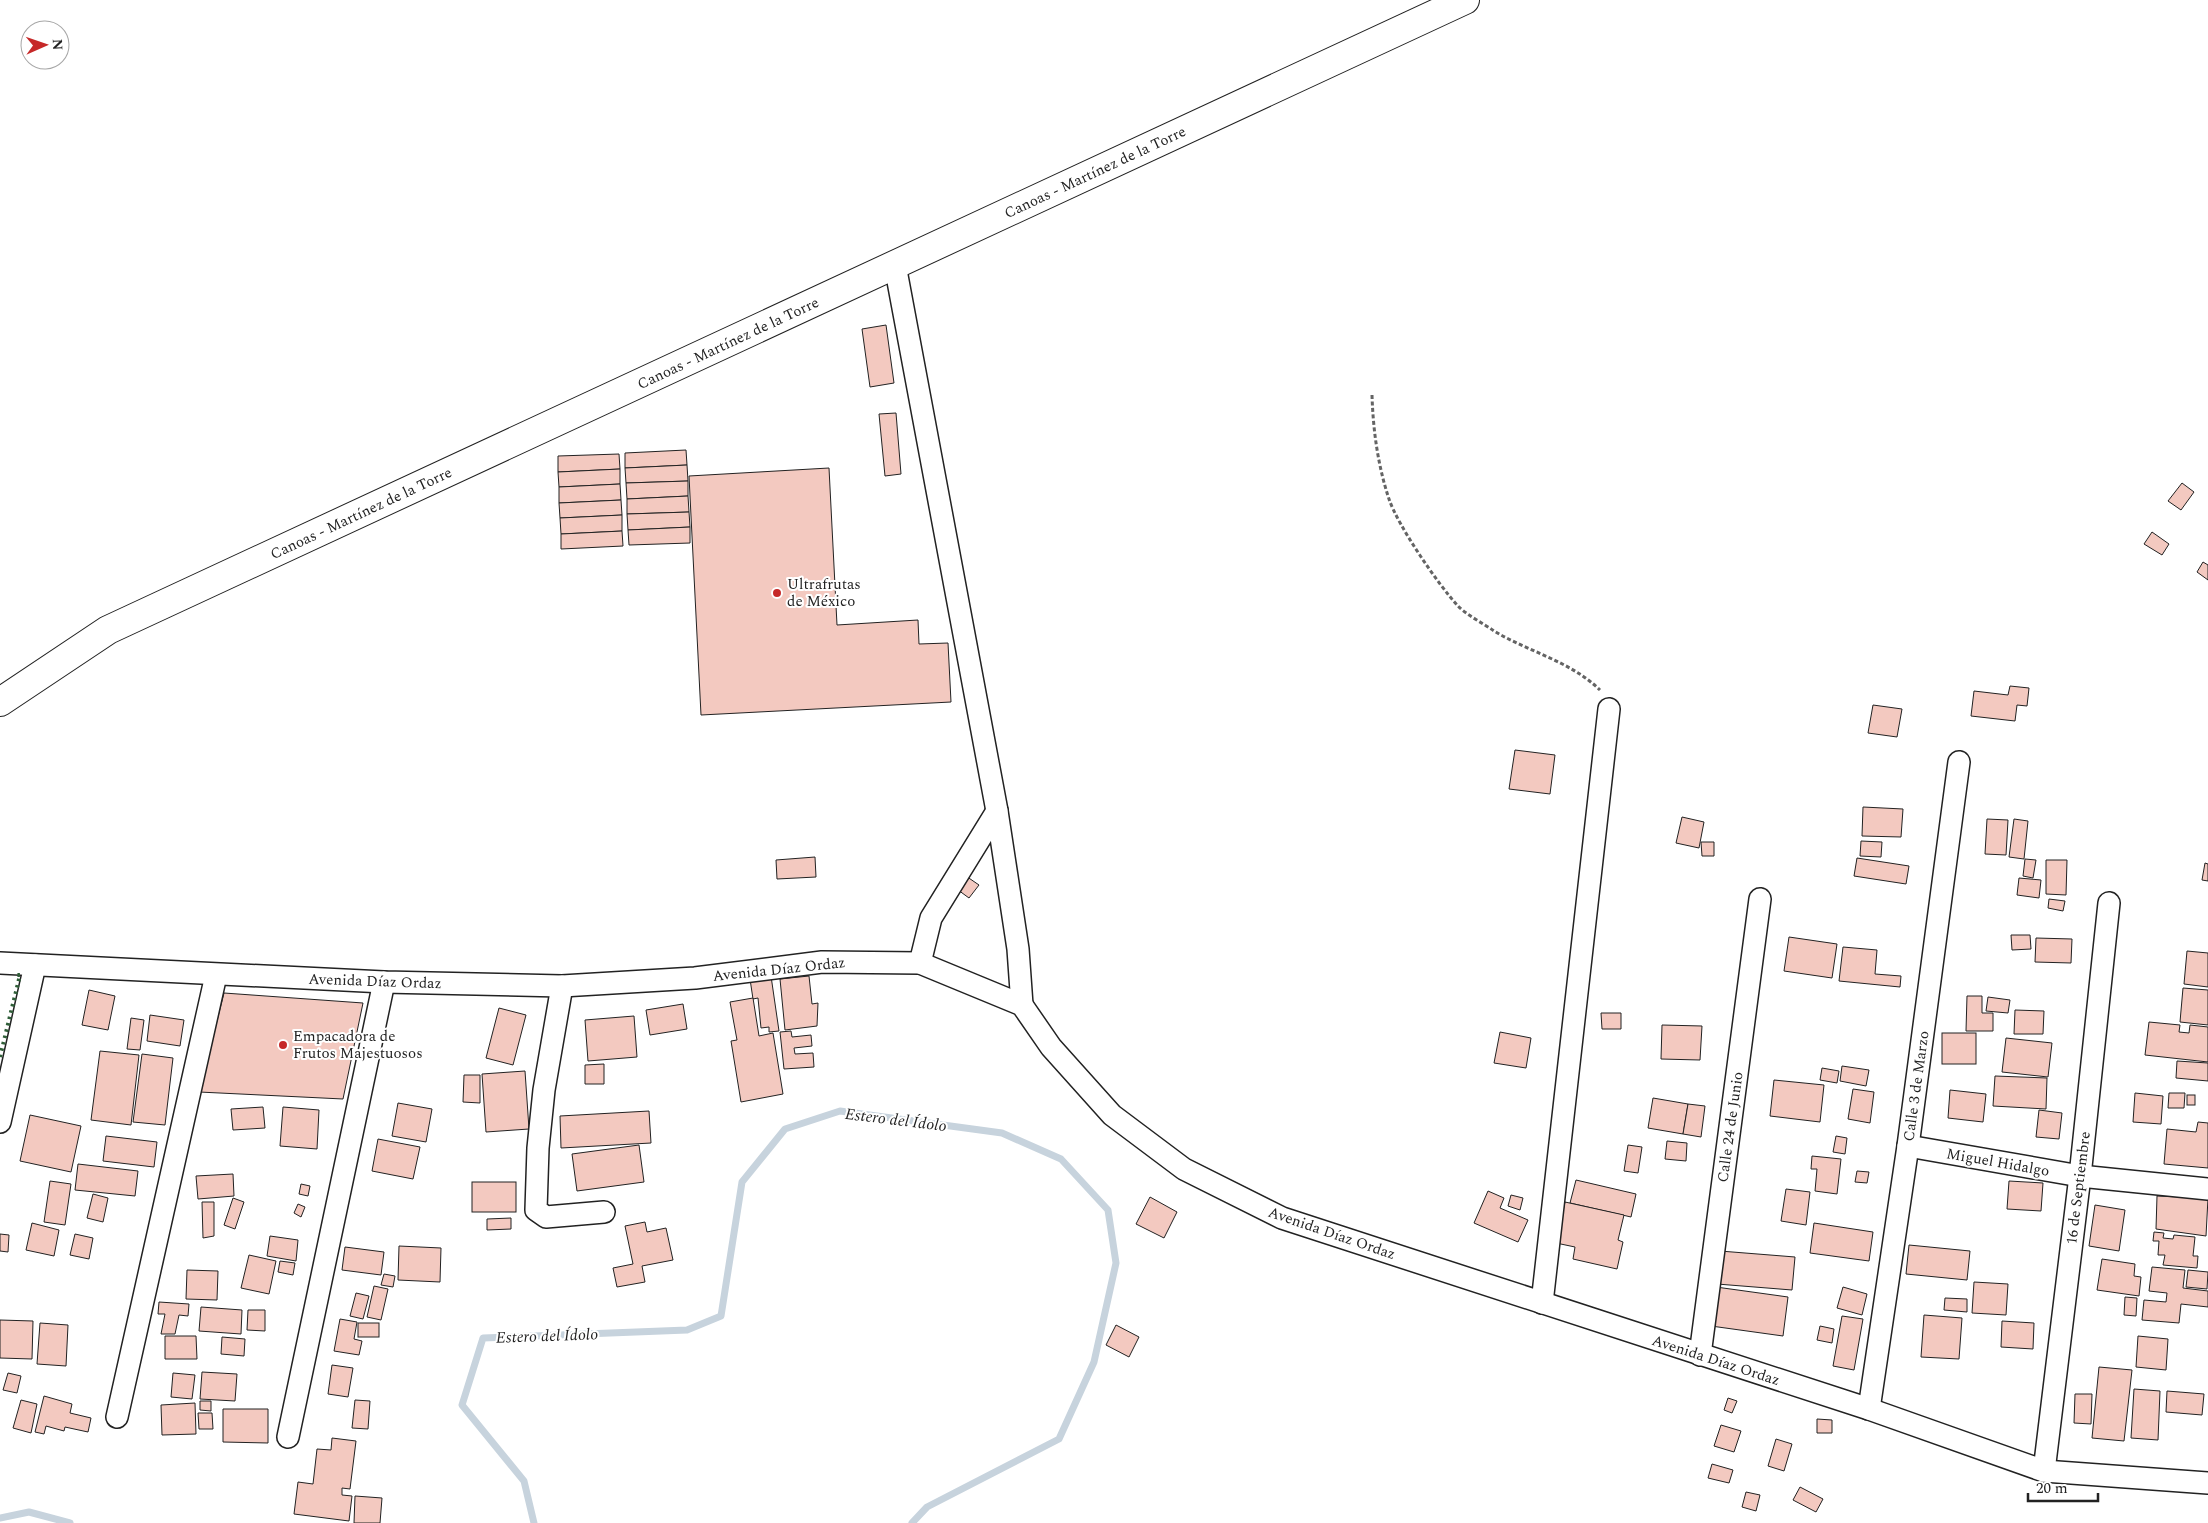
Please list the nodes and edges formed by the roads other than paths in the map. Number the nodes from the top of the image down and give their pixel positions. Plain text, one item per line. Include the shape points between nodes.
1 (1465, 0) edge
2 (895, 265) junction
3 (0, 702) edge
4 (1610, 709) road end
5 (1959, 762) dead end
6 (997, 811) junction
7 (1760, 899) dead end
8 (2109, 904) dead end
9 (920, 962) junction
10 (0, 963) edge
11 (35, 965) junction
12 (216, 975) junction
13 (384, 982) junction
14 (562, 986) junction
15 (1022, 1005) junction
16 (0, 1122) edge
17 (1908, 1146) junction
18 (2080, 1176) junction
19 (2208, 1189) edge
20 (604, 1212) dead end
21 (1542, 1304) junction
22 (1700, 1355) junction
23 (1869, 1409) junction
24 (117, 1417) dead end
25 (288, 1437) dead end
26 (2044, 1471) junction
27 (2208, 1483) edge

1 - 2 main road, Canoas - Martínez de la Torre
2 - 3 main road, Canoas - Martínez de la Torre via 108,630
2 - 6 street
4 - 21 street
5 - 17 street, Calle 3 de Marzo
6 - 9 street via 931,918
6 - 15 street via 1018,949
7 - 22 street, Calle 24 de Junio
8 - 18 street, 16 de Septiembre
9 - 14 street, Avenida Díaz Ordaz via 822,962 695,978
9 - 15 street, Avenida Díaz Ordaz
10 - 11 street, Avenida Díaz Ordaz
11 - 12 street, Avenida Díaz Ordaz
11 - 16 street
12 - 13 street, Avenida Díaz Ordaz
12 - 24 street
13 - 14 street, Avenida Díaz Ordaz
13 - 25 street
14 - 20 street via 544,1090 536,1210 546,1217
15 - 21 street, Avenida Díaz Ordaz via 1051,1047 1112,1115 1184,1169 1282,1218
17 - 18 street, Miguel Hidalgo
17 - 23 street, Calle 3 de Marzo
18 - 19 street, Miguel Hidalgo
18 - 26 street, 16 de Septiembre
21 - 22 street, Avenida Díaz Ordaz
22 - 23 street, Avenida Díaz Ordaz
23 - 26 street, Avenida Díaz Ordaz
26 - 27 street, Avenida Díaz Ordaz

